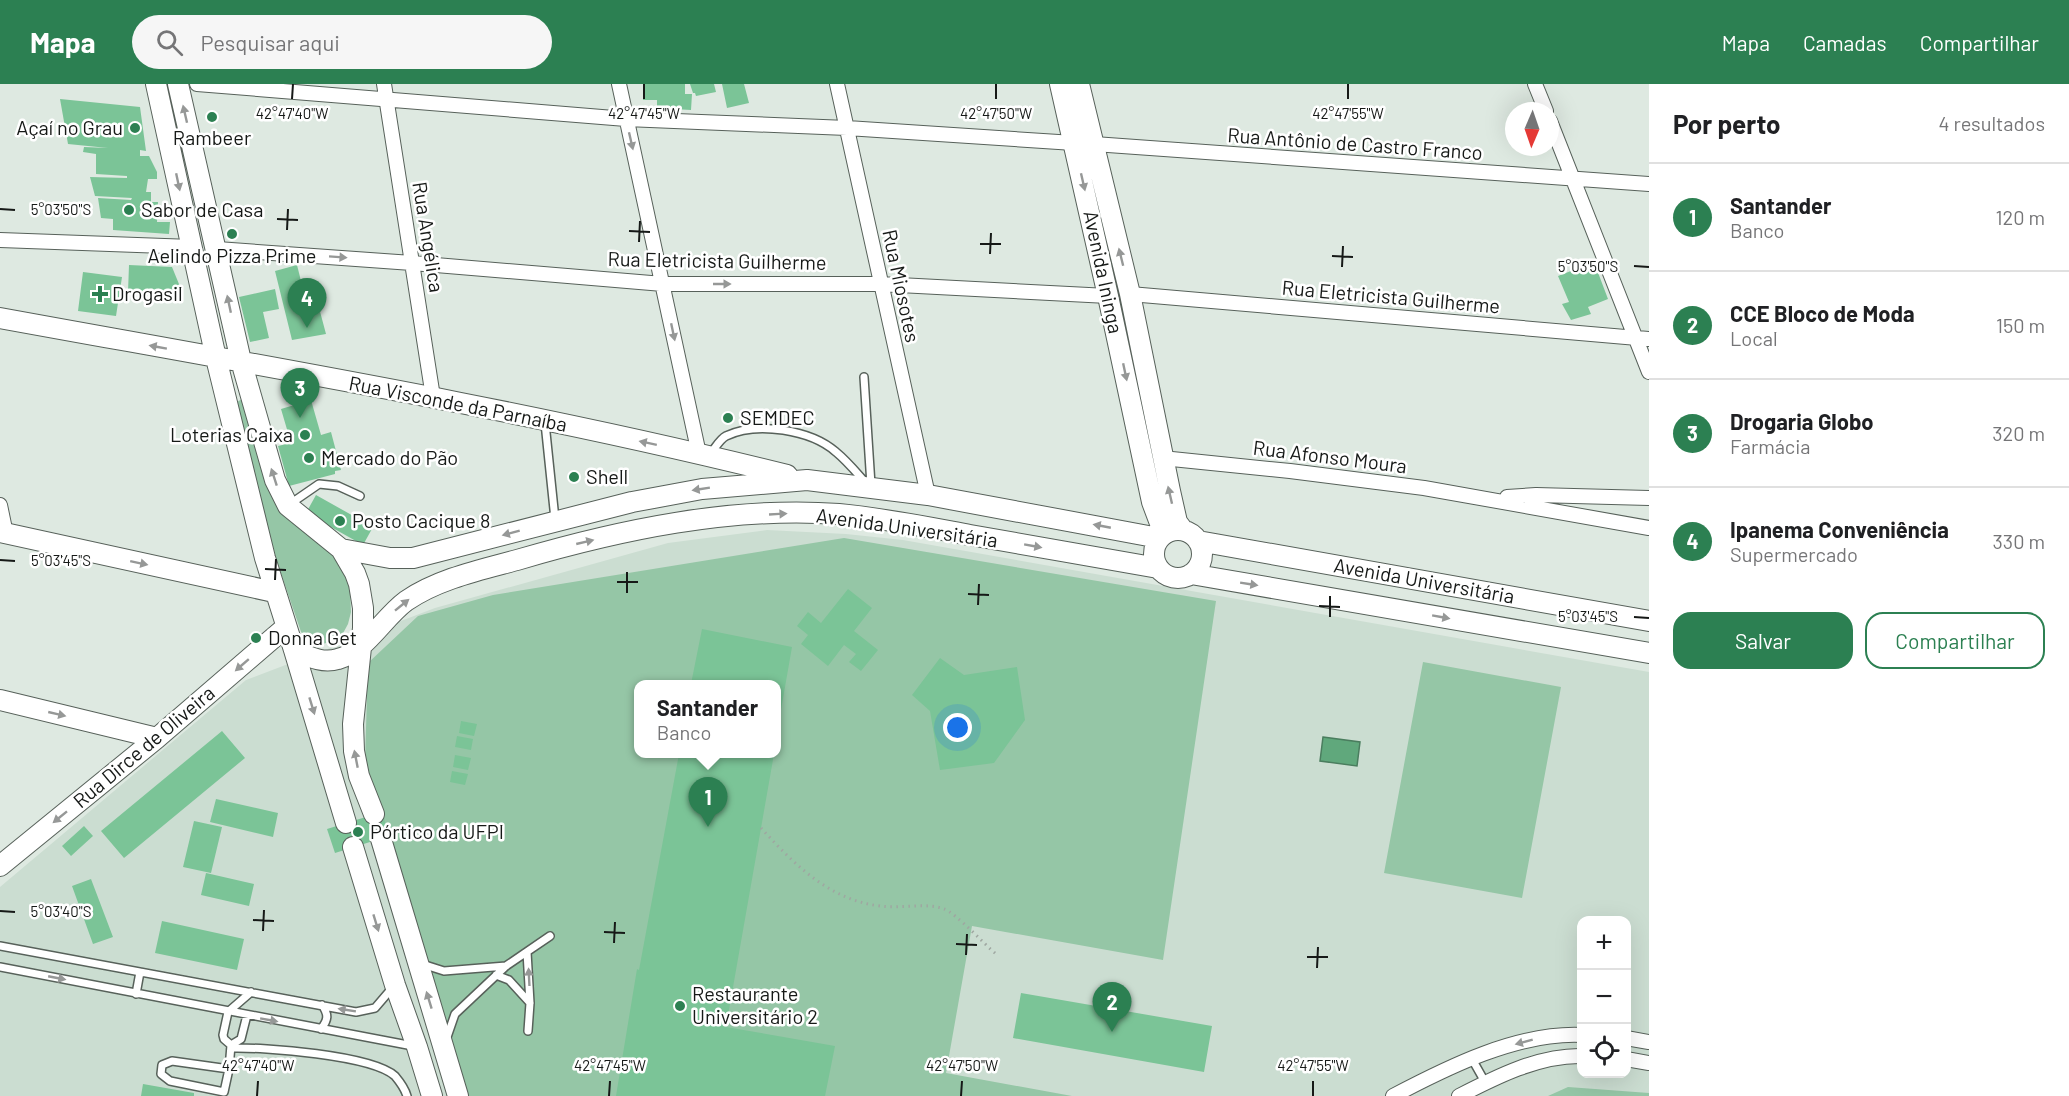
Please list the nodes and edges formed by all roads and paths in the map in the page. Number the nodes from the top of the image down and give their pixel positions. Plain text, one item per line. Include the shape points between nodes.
1 (156, 84) edge
2 (178, 84) edge
3 (197, 84) edge
4 (384, 84) edge
5 (619, 84) edge
6 (837, 84) edge
7 (1060, 84) edge
8 (1078, 84) edge
9 (1534, 84) edge
10 (386, 98) junction
11 (1542, 102) edge
12 (626, 119) junction
13 (847, 128) junction
14 (1084, 143) junction
15 (1559, 143) edge
16 (1574, 179) junction
17 (1649, 184) edge
18 (0, 240) edge
19 (192, 247) junction
20 (217, 249) junction
21 (412, 262) junction
22 (663, 284) junction
23 (880, 284) junction
24 (1130, 294) junction
25 (1108, 296) junction
26 (0, 318) edge
27 (1643, 339) edge
28 (216, 357) junction
29 (241, 361) junction
30 (1649, 372) edge
31 (864, 377) dead end
32 (433, 397) junction
33 (545, 421) junction
34 (704, 455) junction
35 (1153, 459) junction
36 (807, 480) junction
37 (841, 484) junction
38 (871, 488) junction
39 (928, 495) junction
40 (360, 496) dead end
41 (1649, 498) edge
42 (1492, 499) junction
43 (0, 505) edge
44 (288, 506) junction
45 (839, 514) junction
46 (550, 523) junction
47 (1649, 528) edge
48 (3, 533) edge
49 (1176, 536) junction
50 (341, 549) junction
51 (550, 550) junction
52 (1158, 568) junction
53 (1191, 574) junction
54 (274, 592) junction
55 (1649, 621) edge
56 (286, 627) junction
57 (1649, 634) edge
58 (361, 646) junction
59 (294, 650) junction
60 (1649, 653) edge
61 (0, 700) edge
62 (157, 738) junction
63 (374, 814) dead end
64 (346, 823) dead end
65 (760, 828) dead end
66 (381, 838) dead end
67 (353, 847) dead end
68 (0, 866) edge
69 (396, 892) junction
70 (368, 899) junction
71 (550, 936) dead end
72 (0, 946) edge
73 (527, 951) junction
74 (996, 954) dead end
75 (417, 963) junction
76 (506, 966) junction
77 (0, 967) edge
78 (140, 972) junction
79 (496, 975) junction
80 (395, 985) junction
81 (251, 992) junction
82 (136, 994) junction
83 (530, 1003) junction
84 (322, 1005) junction
85 (228, 1012) junction
86 (246, 1016) junction
87 (321, 1029) junction
88 (528, 1031) dead end
89 (1577, 1035) edge
90 (1631, 1039) edge
91 (1649, 1042) edge
92 (231, 1046) junction
93 (417, 1047) junction
94 (445, 1052) junction
95 (1577, 1056) edge
96 (1472, 1059) junction
97 (1631, 1060) edge
98 (1649, 1063) edge
99 (229, 1070) junction
100 (1485, 1083) junction
101 (407, 1096) edge
102 (432, 1096) edge
103 (458, 1096) edge
104 (1393, 1096) edge
105 (1459, 1096) edge

1 -> 19 main road
20 -> 2 main road
3 - 10 street, Rua Antônio de Castro Franco
4 - 10 street, Rua Angélica
5 - 12 street
6 - 13 street, Rua Miosotes
7 - 14 main road, Avenida Ininga
8 - 14 main road, Avenida Ininga
9 - 11 street
10 - 12 street, Rua Antônio de Castro Franco
10 - 21 street, Rua Angélica
12 - 13 street, Rua Antônio de Castro Franco
12 -> 22 street
13 - 14 street, Rua Antônio de Castro Franco
13 - 23 street, Rua Miosotes
14 - 16 street, Rua Antônio de Castro Franco
24 -> 14 main road, Avenida Ininga
14 -> 25 main road, Avenida Ininga
15 - 16 street
16 - 17 street, Rua Antônio de Castro Franco
16 - 27 street
18 - 19 street
19 - 28 main road
20 -> 21 street, Rua Eletricista Guilherme
29 -> 20 main road
21 - 22 street, Rua Eletricista Guilherme
21 - 32 street, Rua Angélica
22 -> 23 street, Rua Eletricista Guilherme
22 -> 34 street
23 - 25 street, Rua Eletricista Guilherme
23 - 39 street, Rua Miosotes
24 - 25 main road
24 - 27 street, Rua Eletricista Guilherme
24 - 35 main road, Avenida Ininga
25 -> 35 main road, Avenida Ininga
28 -> 26 main road, Rua Visconde da Parnaíba
27 - 30 street
28 - 29 main road, Rua Visconde da Parnaíba
28 - 54 main road
29 - 32 main road, Rua Visconde da Parnaíba
44 -> 29 main road via 275,480
31 - 38 lane
32 - 33 main road, Rua Visconde da Parnaíba
34 -> 33 main road, Rua Visconde da Parnaíba
33 - 46 lane
34 - 36 main road, Rua Visconde da Parnaíba
34 - 38 lane via 724,437 775,429 811,437 836,451
35 - 42 street, Rua Afonso Moura via 1301,472
35 - 49 main road via 1177,522
36 - 37 main road, Avenida Universitária
36 -> 46 main road, Avenida Universitária via 702,489
37 - 38 main road, Avenida Universitária
37 - 45 main road
38 - 39 main road, Avenida Universitária
49 -> 39 main road, Avenida Universitária
40 - 44 lane via 338,486 319,484
41 - 42 street, Rua Afonso Moura via 1536,495
42 - 47 street, Rua Afonso Moura
43 - 48 street
44 - 50 main road
51 -> 45 main road, Avenida Universitária via 686,520
45 -> 52 main road, Avenida Universitária
46 -> 50 main road, Avenida Universitária via 413,558
46 - 51 main road
48 -> 54 main road
49 - 52 main road via 1154,552
49 - 53 main road via 1202,555
49 - 55 main road, Avenida Universitária
50 - 58 main road via 359,584 363,608
58 -> 51 main road, Avenida Universitária via 407,601 432,587
52 - 53 main road via 1177,578
53 -> 60 main road, Avenida Universitária
54 - 56 main road
56 - 59 main road
56 -> 62 main road, Rua Dirce de Oliveira
57 - 60 main road via 1644,644
58 - 59 main road via 349,655 328,661
63 -> 58 main road via 354,751
59 -> 64 main road
61 -> 62 main road
62 -> 68 main road, Rua Dirce de Oliveira
65 - 74 path via 812,878 845,898 879,906 930,905 946,909
66 - 69 main road
67 - 70 main road
69 - 70 main road
69 - 75 main road
70 -> 80 main road
71 - 73 lane
72 - 78 lane
73 - 76 lane
83 -> 73 lane
75 - 76 lane via 444,971
94 -> 75 main road
76 - 79 lane
77 -> 82 lane
78 - 81 lane
78 - 82 lane
79 - 83 lane via 509,980
79 - 94 lane via 455,1014
80 -> 84 lane via 375,1008 356,1012
80 - 93 main road
81 - 84 lane
81 - 85 lane
82 - 85 lane
83 - 88 lane
84 - 87 lane via 327,1018
85 - 86 lane
85 - 92 lane via 223,1035
86 -> 87 lane
86 - 92 lane via 241,1039
87 - 93 lane
89 -> 96 street via 1539,1038
90 - 91 street
92 - 99 lane
92 - 101 lane via 376,1066 394,1076
93 - 102 main road
94 - 103 main road
95 - 100 street via 1551,1059
96 - 100 lane
96 - 104 street
97 - 98 street
99 - 99 lane via 172,1061 162,1065 161,1074 170,1081 224,1092
100 - 105 street

